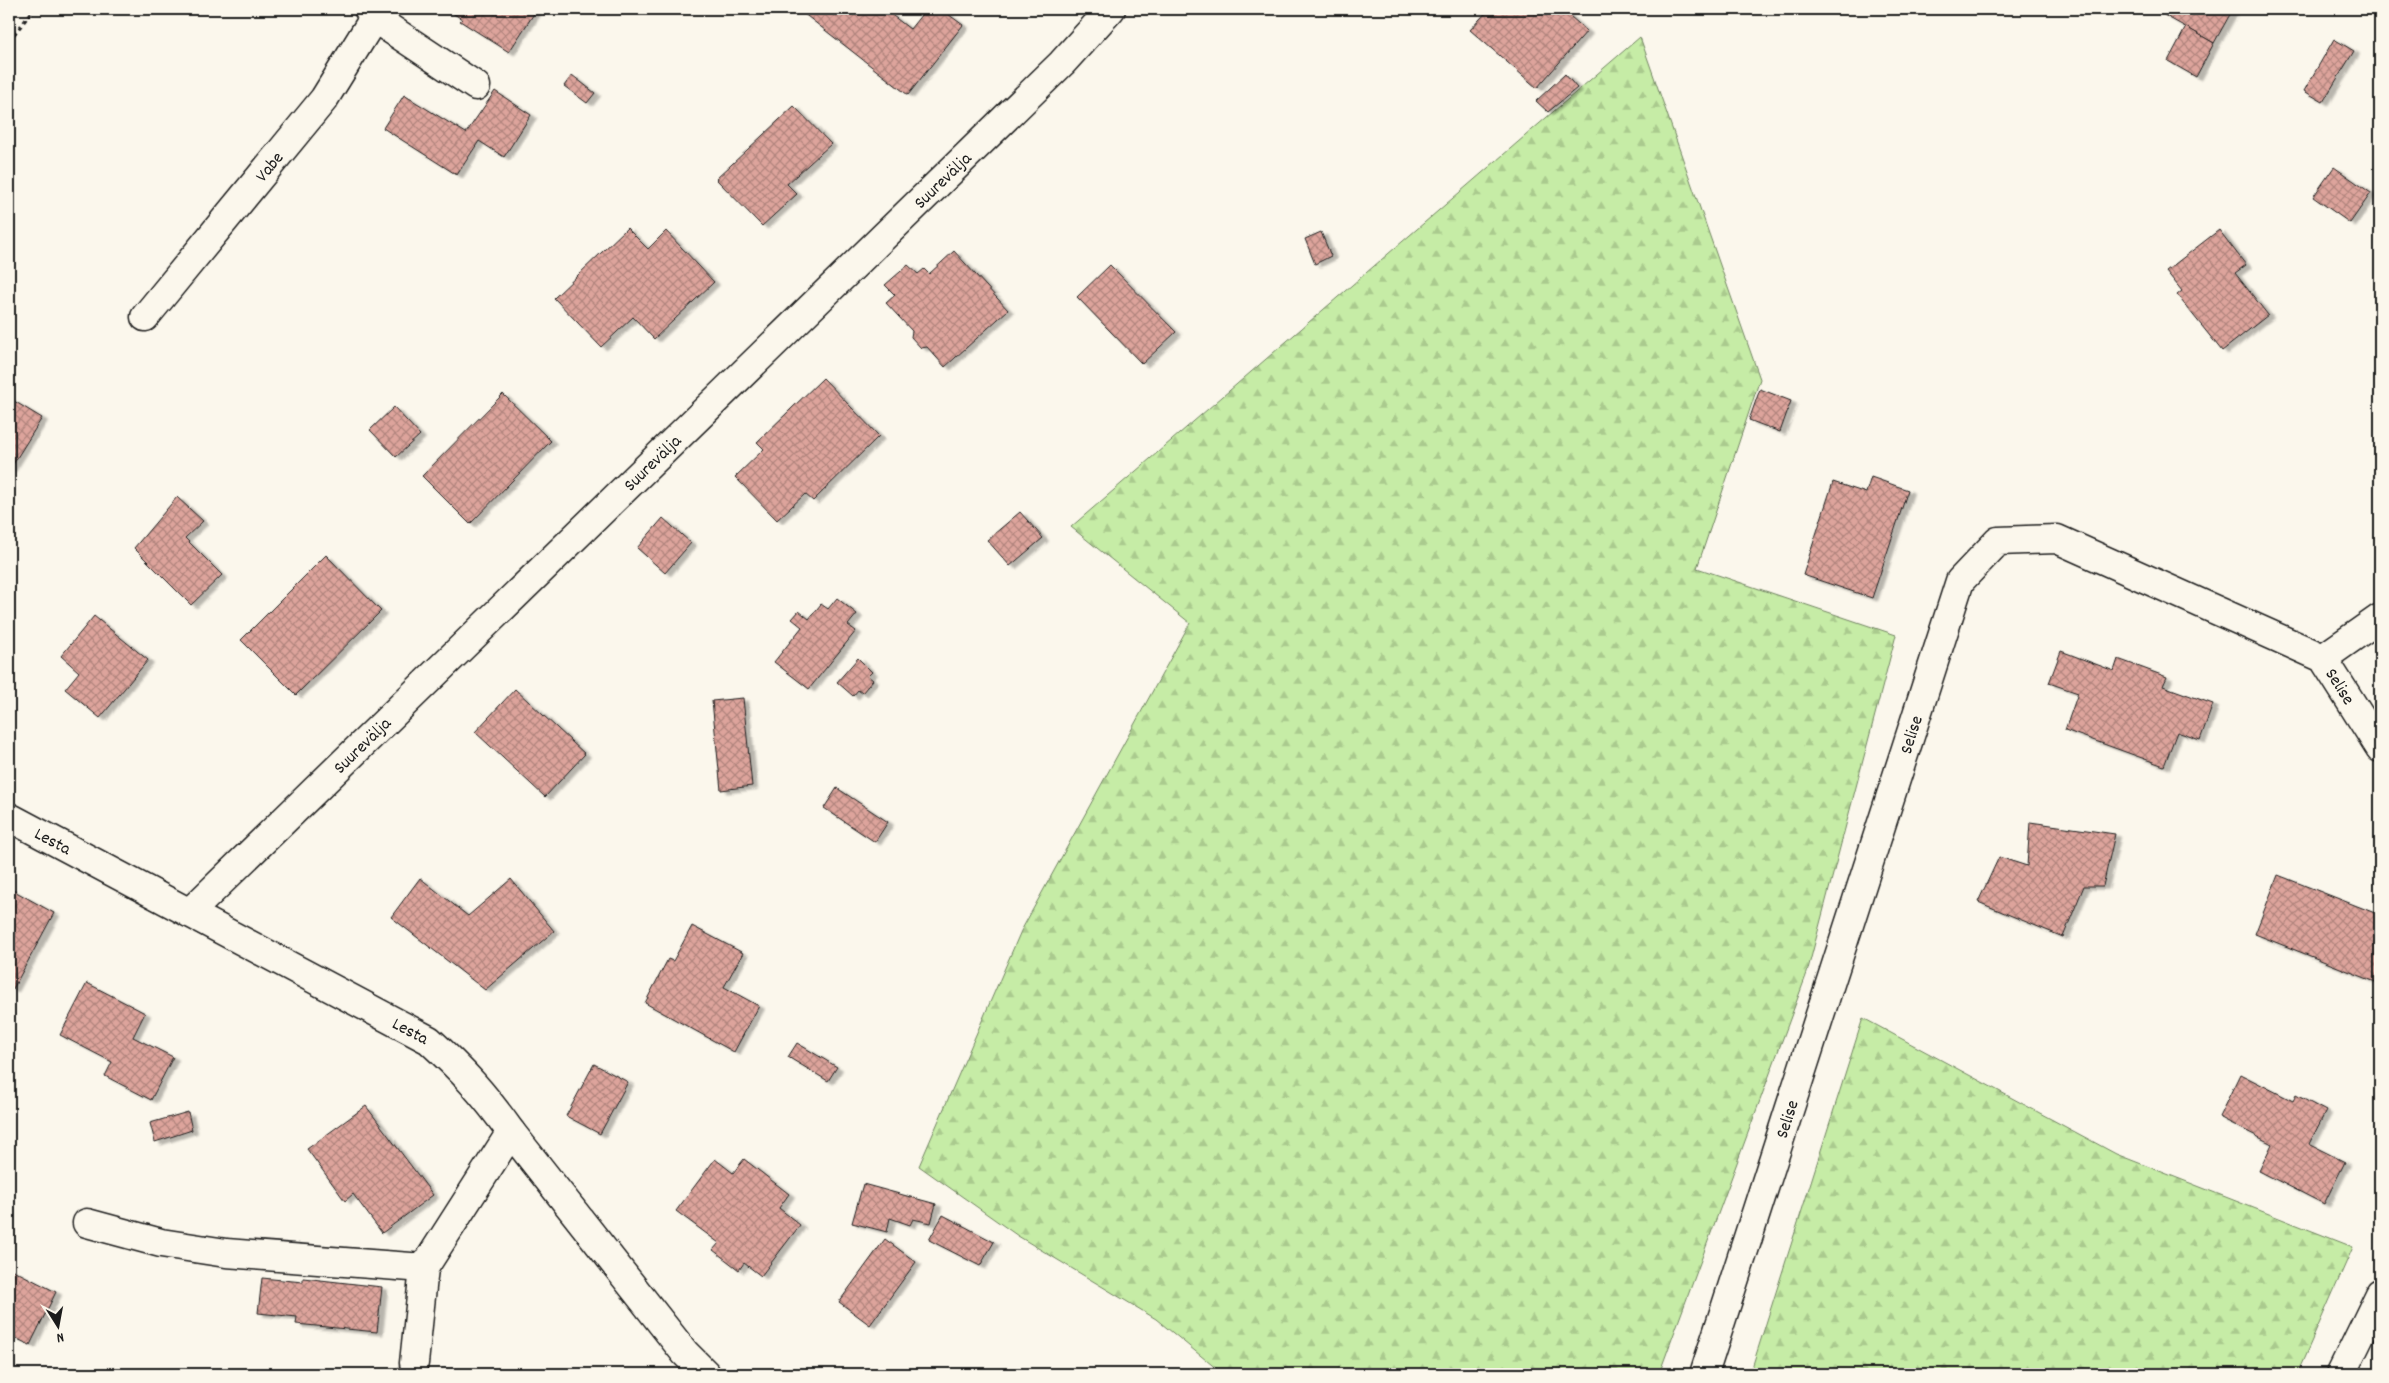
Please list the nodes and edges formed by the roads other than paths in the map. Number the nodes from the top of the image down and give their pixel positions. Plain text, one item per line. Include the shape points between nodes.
1 (1111, 9) edge
2 (374, 12) edge
3 (476, 86) dead end
4 (145, 316) dead end
5 (2380, 618) edge
6 (2323, 658) junction
7 (2380, 748) edge
8 (9, 817) edge
9 (189, 912) junction
10 (511, 1132) junction
11 (87, 1223) dead end
12 (424, 1268) junction
13 (2380, 1294) edge
14 (414, 1363) dead end
15 (706, 1374) edge
16 (1704, 1374) edge
17 (2341, 1374) edge

1 - 9 street, Suurevälja via 1062,63
2 - 3 street
2 - 4 street, Vabe via 324,99
5 - 6 street
6 - 7 street, Selise
6 - 16 street, Selise via 2056,538 1998,541 1960,581
8 - 9 street, Lesta
9 - 10 street, Lesta via 429,1040 466,1073
10 - 12 street
10 - 15 street, Lesta via 685,1353
11 - 12 street via 161,1243 226,1253
12 - 14 street
13 - 17 street

